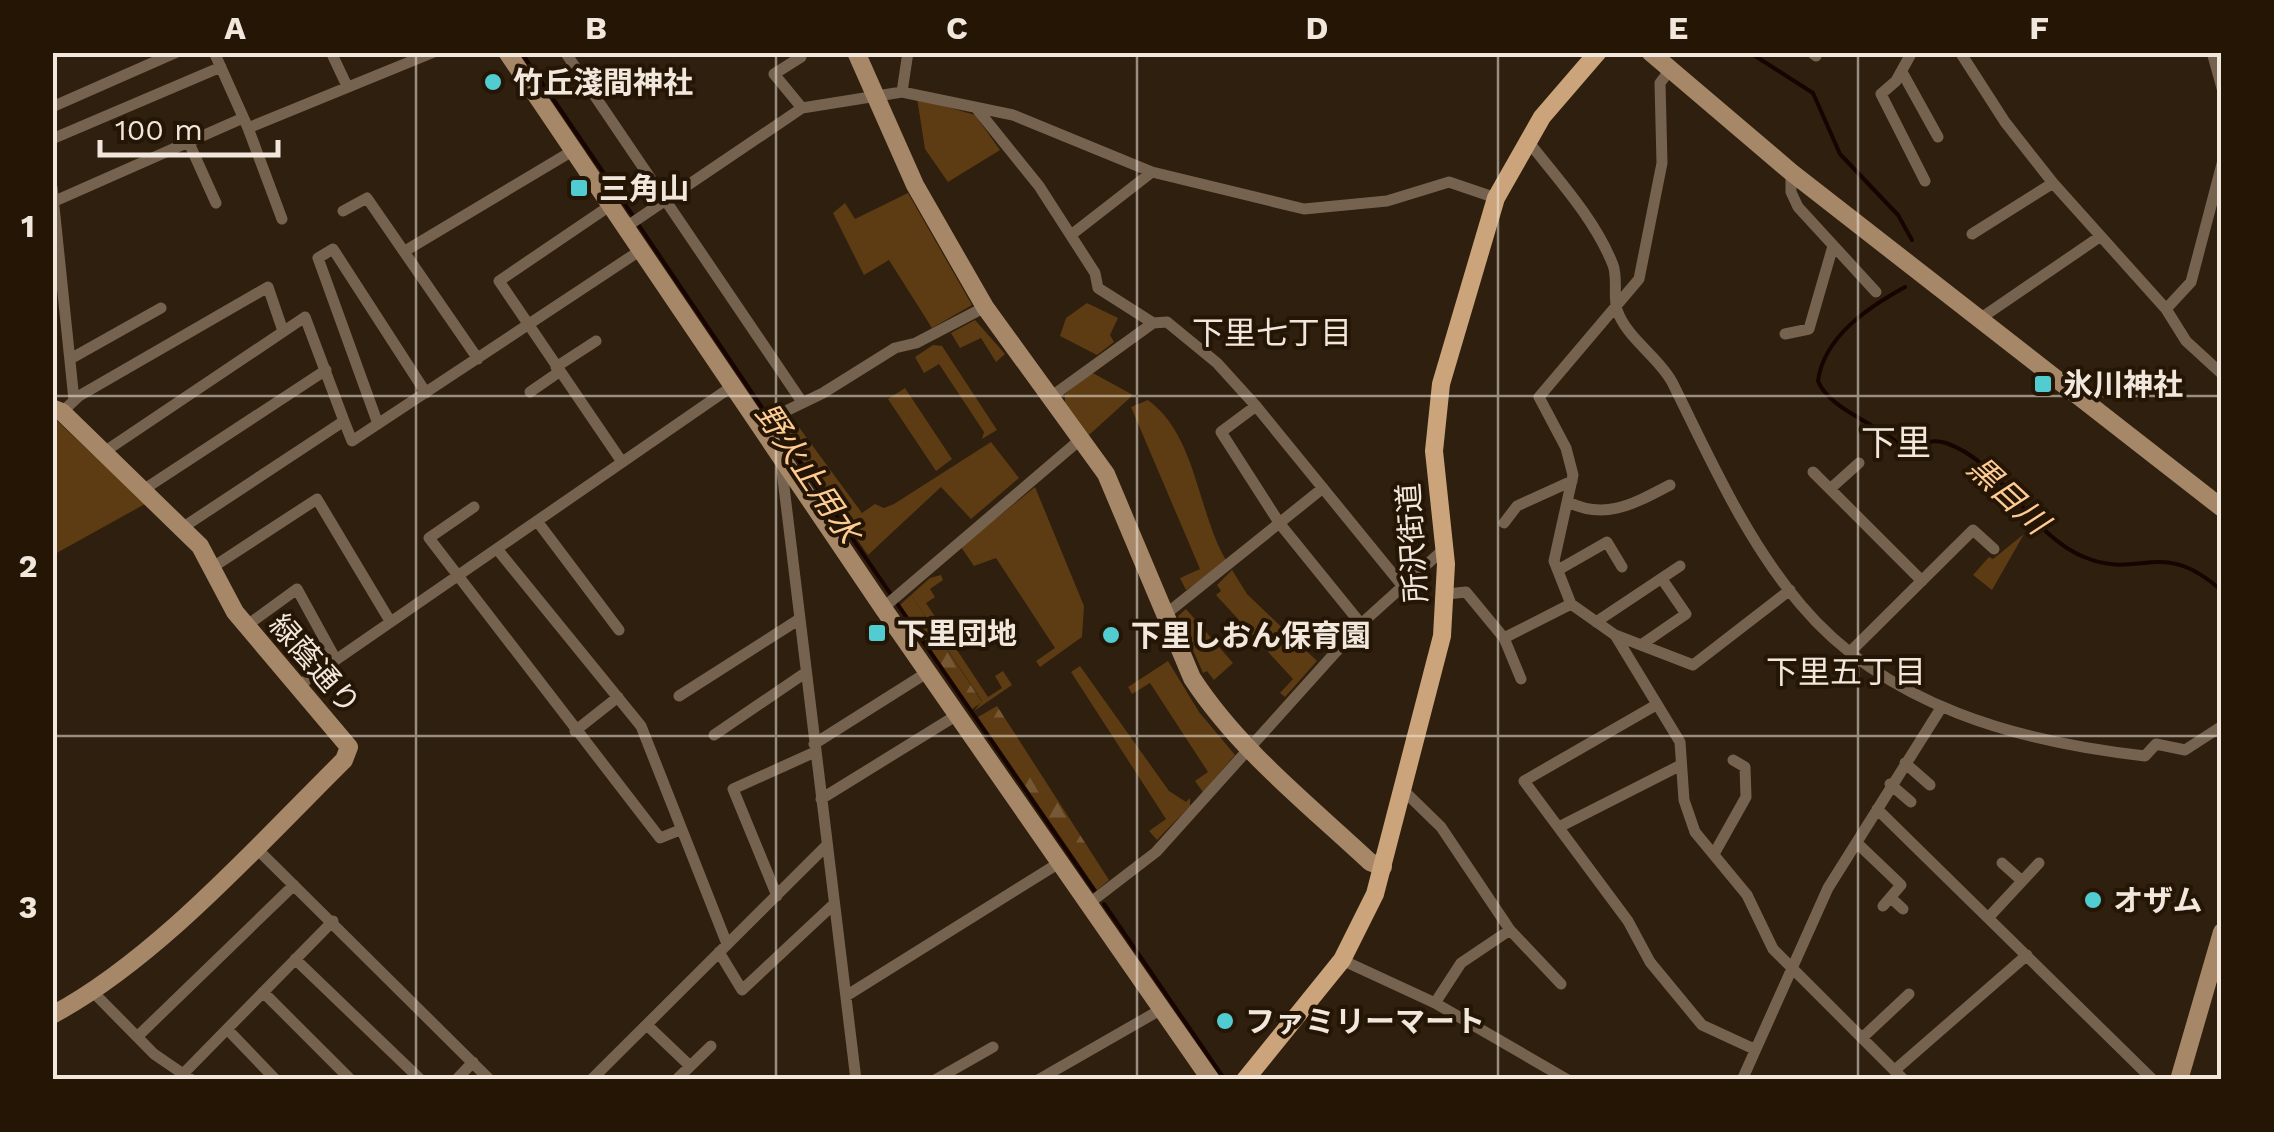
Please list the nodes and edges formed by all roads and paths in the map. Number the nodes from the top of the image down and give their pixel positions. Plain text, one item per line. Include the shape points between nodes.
1 (177, 52) edge
2 (214, 52) edge
3 (331, 52) edge
4 (434, 52) edge
5 (507, 52) edge
6 (564, 52) edge
7 (794, 52) edge
8 (856, 52) edge
9 (908, 52) edge
10 (1598, 52) edge
11 (1650, 52) edge
12 (1912, 52) edge
13 (1960, 52) edge
14 (2212, 52) edge
15 (221, 67) junction
16 (1669, 71) junction
17 (1902, 72) junction
18 (347, 86) junction
19 (2222, 88) edge
20 (902, 92) junction
21 (875, 99) junction
22 (52, 106) edge
23 (802, 108) junction
24 (976, 109) junction
25 (246, 123) junction
26 (1938, 137) dead end
27 (52, 139) edge
28 (1527, 140) junction
29 (189, 142) junction
30 (574, 150) junction
31 (2222, 164) edge
32 (1152, 172) junction
33 (1791, 172) junction
34 (1925, 180) dead end
35 (2053, 184) junction
36 (54, 194) edge
37 (2219, 196) edge
38 (1496, 198) junction
39 (665, 201) junction
40 (216, 203) dead end
41 (611, 205) junction
42 (343, 212) dead end
43 (282, 219) dead end
44 (632, 223) junction
45 (1070, 234) junction
46 (1972, 234) dead end
47 (2098, 238) junction
48 (1833, 246) junction
49 (405, 250) junction
50 (641, 250) junction
51 (57, 254) edge
52 (1876, 292) dead end
53 (985, 307) junction
54 (161, 308) dead end
55 (2166, 308) junction
56 (1617, 310) junction
57 (1981, 318) junction
58 (1153, 324) junction
59 (528, 325) junction
60 (283, 331) junction
61 (1785, 334) dead end
62 (596, 341) dead end
63 (72, 358) junction
64 (478, 359) junction
65 (558, 369) junction
66 (326, 370) junction
67 (2222, 374) edge
68 (734, 385) junction
69 (530, 392) dead end
70 (426, 393) junction
71 (1052, 396) junction
72 (802, 402) junction
73 (63, 406) edge
74 (1256, 406) junction
75 (344, 421) junction
76 (766, 421) junction
77 (378, 424) junction
78 (1082, 438) junction
79 (780, 451) junction
80 (104, 452) junction
81 (622, 462) junction
82 (1858, 463) dead end
83 (1813, 472) dead end
84 (1572, 481) junction
85 (1670, 485) dead end
86 (1323, 488) junction
87 (1830, 489) junction
88 (143, 490) junction
89 (1568, 502) junction
90 (474, 506) dead end
91 (2222, 508) edge
92 (537, 521) junction
93 (1504, 523) dead end
94 (1280, 524) junction
95 (182, 528) junction
96 (497, 549) junction
97 (1444, 549) junction
98 (1994, 549) dead end
99 (1680, 566) dead end
100 (213, 567) junction
101 (1622, 567) dead end
102 (1558, 570) junction
103 (456, 576) junction
104 (1662, 578) junction
105 (1922, 581) junction
106 (1401, 584) junction
107 (1790, 590) junction
108 (1446, 594) junction
109 (890, 602) junction
110 (1572, 604) junction
111 (1166, 614) junction
112 (390, 620) junction
113 (798, 620) junction
114 (1596, 622) junction
115 (1361, 624) junction
116 (246, 626) junction
117 (618, 630) dead end
118 (1616, 636) junction
119 (1504, 638) junction
120 (1641, 645) junction
121 (1852, 651) junction
122 (336, 660) junction
123 (928, 672) junction
124 (805, 673) junction
125 (1520, 679) dead end
126 (298, 686) junction
127 (679, 696) dead end
128 (618, 697) junction
129 (1656, 705) junction
130 (1941, 708) junction
131 (957, 716) junction
132 (2222, 726) edge
133 (575, 731) junction
134 (714, 734) dead end
135 (814, 748) junction
136 (1250, 750) junction
137 (1734, 760) dead end
138 (1905, 763) junction
139 (1679, 766) junction
140 (1890, 784) junction
141 (1930, 784) dead end
142 (1402, 789) junction
143 (821, 799) junction
144 (1912, 802) dead end
145 (1878, 809) junction
146 (1559, 827) junction
147 (680, 830) junction
148 (1857, 843) junction
149 (826, 845) junction
150 (255, 847) junction
151 (1714, 854) junction
152 (2039, 862) dead end
153 (1059, 863) junction
154 (2002, 863) dead end
155 (1383, 866) junction
156 (2022, 881) junction
157 (294, 885) junction
158 (777, 896) junction
159 (834, 904) junction
160 (1087, 904) junction
161 (1903, 909) dead end
162 (1988, 918) junction
163 (333, 921) junction
164 (1510, 930) junction
165 (2222, 932) edge
166 (723, 948) junction
167 (2027, 956) junction
168 (295, 960) junction
169 (1342, 960) junction
170 (1790, 969) junction
171 (1561, 984) dead end
172 (263, 992) junction
173 (94, 993) junction
174 (1909, 994) dead end
175 (846, 996) junction
176 (1435, 1004) junction
177 (1160, 1010) junction
178 (52, 1015) edge
179 (647, 1025) junction
180 (227, 1028) junction
181 (138, 1036) junction
182 (1862, 1038) junction
183 (711, 1046) dead end
184 (993, 1047) dead end
185 (1754, 1049) junction
186 (473, 1062) junction
187 (690, 1066) junction
188 (1900, 1075) edge
189 (187, 1077) edge
190 (276, 1080) edge
191 (351, 1080) edge
192 (420, 1080) edge
193 (456, 1080) edge
194 (490, 1080) edge
195 (592, 1080) edge
196 (676, 1080) edge
197 (856, 1080) edge
198 (935, 1080) edge
199 (1038, 1080) edge
200 (1210, 1080) edge
201 (1244, 1080) edge
202 (1568, 1080) edge
203 (1742, 1080) edge
204 (2152, 1080) edge
205 (2178, 1080) edge

1 - 22 street
2 - 15 street
3 - 18 street
4 - 18 street
5 - 30 street
6 - 39 street
7 - 23 street via 800,57 774,74
8 - 21 street
9 - 20 street
10 - 28 main road, 所沢街道
11 - 16 street
12 - 17 street
13 - 35 street
14 - 19 street
15 - 25 street
15 - 27 street
16 - 33 street
16 - 56 street via 1660,83 1662,163 1639,279
17 - 26 street
17 - 34 street via 1881,94
18 - 25 street
20 - 21 street
20 - 24 street
21 - 23 street
21 - 53 street via 914,186
23 - 39 street
24 - 32 street via 1055,129
24 - 45 street
25 - 29 street
25 - 43 street
28 - 38 main road, 所沢街道
28 - 56 street via 1614,266
29 - 36 street
29 - 40 street
30 - 41 street
30 - 49 street
31 - 37 street
32 - 38 street via 1304,210 1388,202 1449,182
32 - 45 street
33 - 48 street via 1798,208
33 - 57 street
35 - 46 street
35 - 47 street
36 - 51 street
37 - 55 street via 2191,282
38 - 97 main road, 所沢街道 via 1436,417
39 - 44 street
39 - 72 street
41 - 44 street
41 - 59 street via 499,281
42 - 49 street via 367,198
44 - 50 street
45 - 58 street via 1107,298
47 - 55 street
47 - 57 street
48 - 52 street
48 - 61 street via 1809,329
49 - 64 street
50 - 59 street
50 - 68 street
51 - 63 street
53 - 71 street
53 - 72 street via 916,344 895,348
54 - 63 street
55 - 67 street via 2186,341
56 - 84 street via 1539,396 1570,459
56 - 107 street via 1670,378 1693,432
57 - 91 street
58 - 71 street
58 - 74 street via 1167,322
59 - 64 street
59 - 65 street
60 - 66 street via 306,318
60 - 73 street via 268,287
60 - 80 street
62 - 65 street
63 - 73 street
64 - 70 street
65 - 69 street
65 - 81 street
66 - 75 street
66 - 88 street
68 - 76 street
68 - 81 street
70 - 77 street
70 - 77 street via 332,249 318,258
71 - 78 street
72 - 76 street
73 - 80 street, 緑蔭通り
74 - 86 street
74 - 94 street via 1222,432
75 - 77 street via 352,441
75 - 95 street
76 - 79 street
78 - 109 street
78 - 111 street via 1106,474
79 - 109 street
79 - 113 street
80 - 88 street, 緑蔭通り
81 - 92 street
82 - 87 street
83 - 87 street
84 - 89 street
84 - 93 street via 1517,506
85 - 89 street via 1624,508 1590,513
86 - 94 street
86 - 106 street
87 - 105 street
88 - 95 street, 緑蔭通り
89 - 102 street via 1557,542
90 - 103 street via 428,538
92 - 96 street
92 - 117 street
94 - 111 street
94 - 115 street
95 - 100 street, 緑蔭通り
96 - 103 street
96 - 128 street
97 - 106 street
97 - 108 main road, 所沢街道
98 - 105 street via 1973,530
99 - 104 street
100 - 112 street via 317,499
100 - 116 street, 緑蔭通り
101 - 102 street via 1607,542
102 - 110 street
103 - 112 street
103 - 133 street
104 - 114 street
104 - 120 street via 1686,614
105 - 121 street
106 - 115 street
107 - 120 street via 1693,665
107 - 121 street
108 - 119 street via 1466,592
108 - 142 main road, 所沢街道 via 1442,636
109 - 123 street
110 - 114 street
110 - 119 street
111 - 136 street via 1192,678
112 - 122 street
113 - 124 street
113 - 127 street
114 - 118 street
115 - 136 street
116 - 122 street via 296,589
116 - 126 street, 緑蔭通り
118 - 120 street
118 - 129 street
119 - 125 street
121 - 130 street via 1904,692
122 - 126 street
123 - 131 street
123 - 135 street
124 - 134 street
124 - 135 street
126 - 150 street, 緑蔭通り via 344,740 348,755
128 - 133 street
128 - 147 street via 641,726
129 - 139 street via 1680,742
129 - 146 street via 1524,780
130 - 132 street via 2085,750 2146,756 2156,744 2186,750
130 - 138 street
131 - 143 street
131 - 153 street
133 - 147 street via 660,838
135 - 143 street
135 - 158 street via 733,789
136 - 155 street via 1370,862
136 - 160 street via 1156,852
137 - 151 street via 1745,767 1746,797
138 - 140 street
138 - 141 street
139 - 146 street
139 - 151 street via 1695,832
140 - 144 street
140 - 145 street
142 - 155 main road, 所沢街道
142 - 164 street via 1440,828
143 - 149 street
145 - 148 street
145 - 162 street
146 - 185 street via 1702,1026
147 - 166 street
148 - 161 street via 1902,886 1887,902
148 - 170 street
149 - 158 street
149 - 159 street
150 - 157 street
150 - 173 street, 緑蔭通り
151 - 170 street
152 - 156 street
153 - 160 street
153 - 175 street
154 - 156 street
155 - 169 main road, 所沢街道
156 - 162 street
157 - 163 street
157 - 181 street
158 - 166 street
159 - 166 street via 742,990
159 - 175 street
160 - 177 street
162 - 167 street
163 - 168 street
163 - 186 street
164 - 171 street
164 - 176 street via 1461,963
165 - 205 street
166 - 179 street
167 - 188 street
167 - 204 street
168 - 172 street
168 - 192 street
169 - 176 street
169 - 201 main road, 所沢街道
170 - 182 street
170 - 185 street
172 - 180 street
172 - 191 street
173 - 178 street, 緑蔭通り
173 - 181 street
174 - 182 street
175 - 197 street
176 - 202 street
177 - 199 street
177 - 200 street
179 - 187 street
179 - 195 street
180 - 189 street
180 - 190 street
181 - 189 street
182 - 188 street
183 - 187 street
184 - 198 street
185 - 203 street
186 - 193 street
186 - 194 street
187 - 196 street

